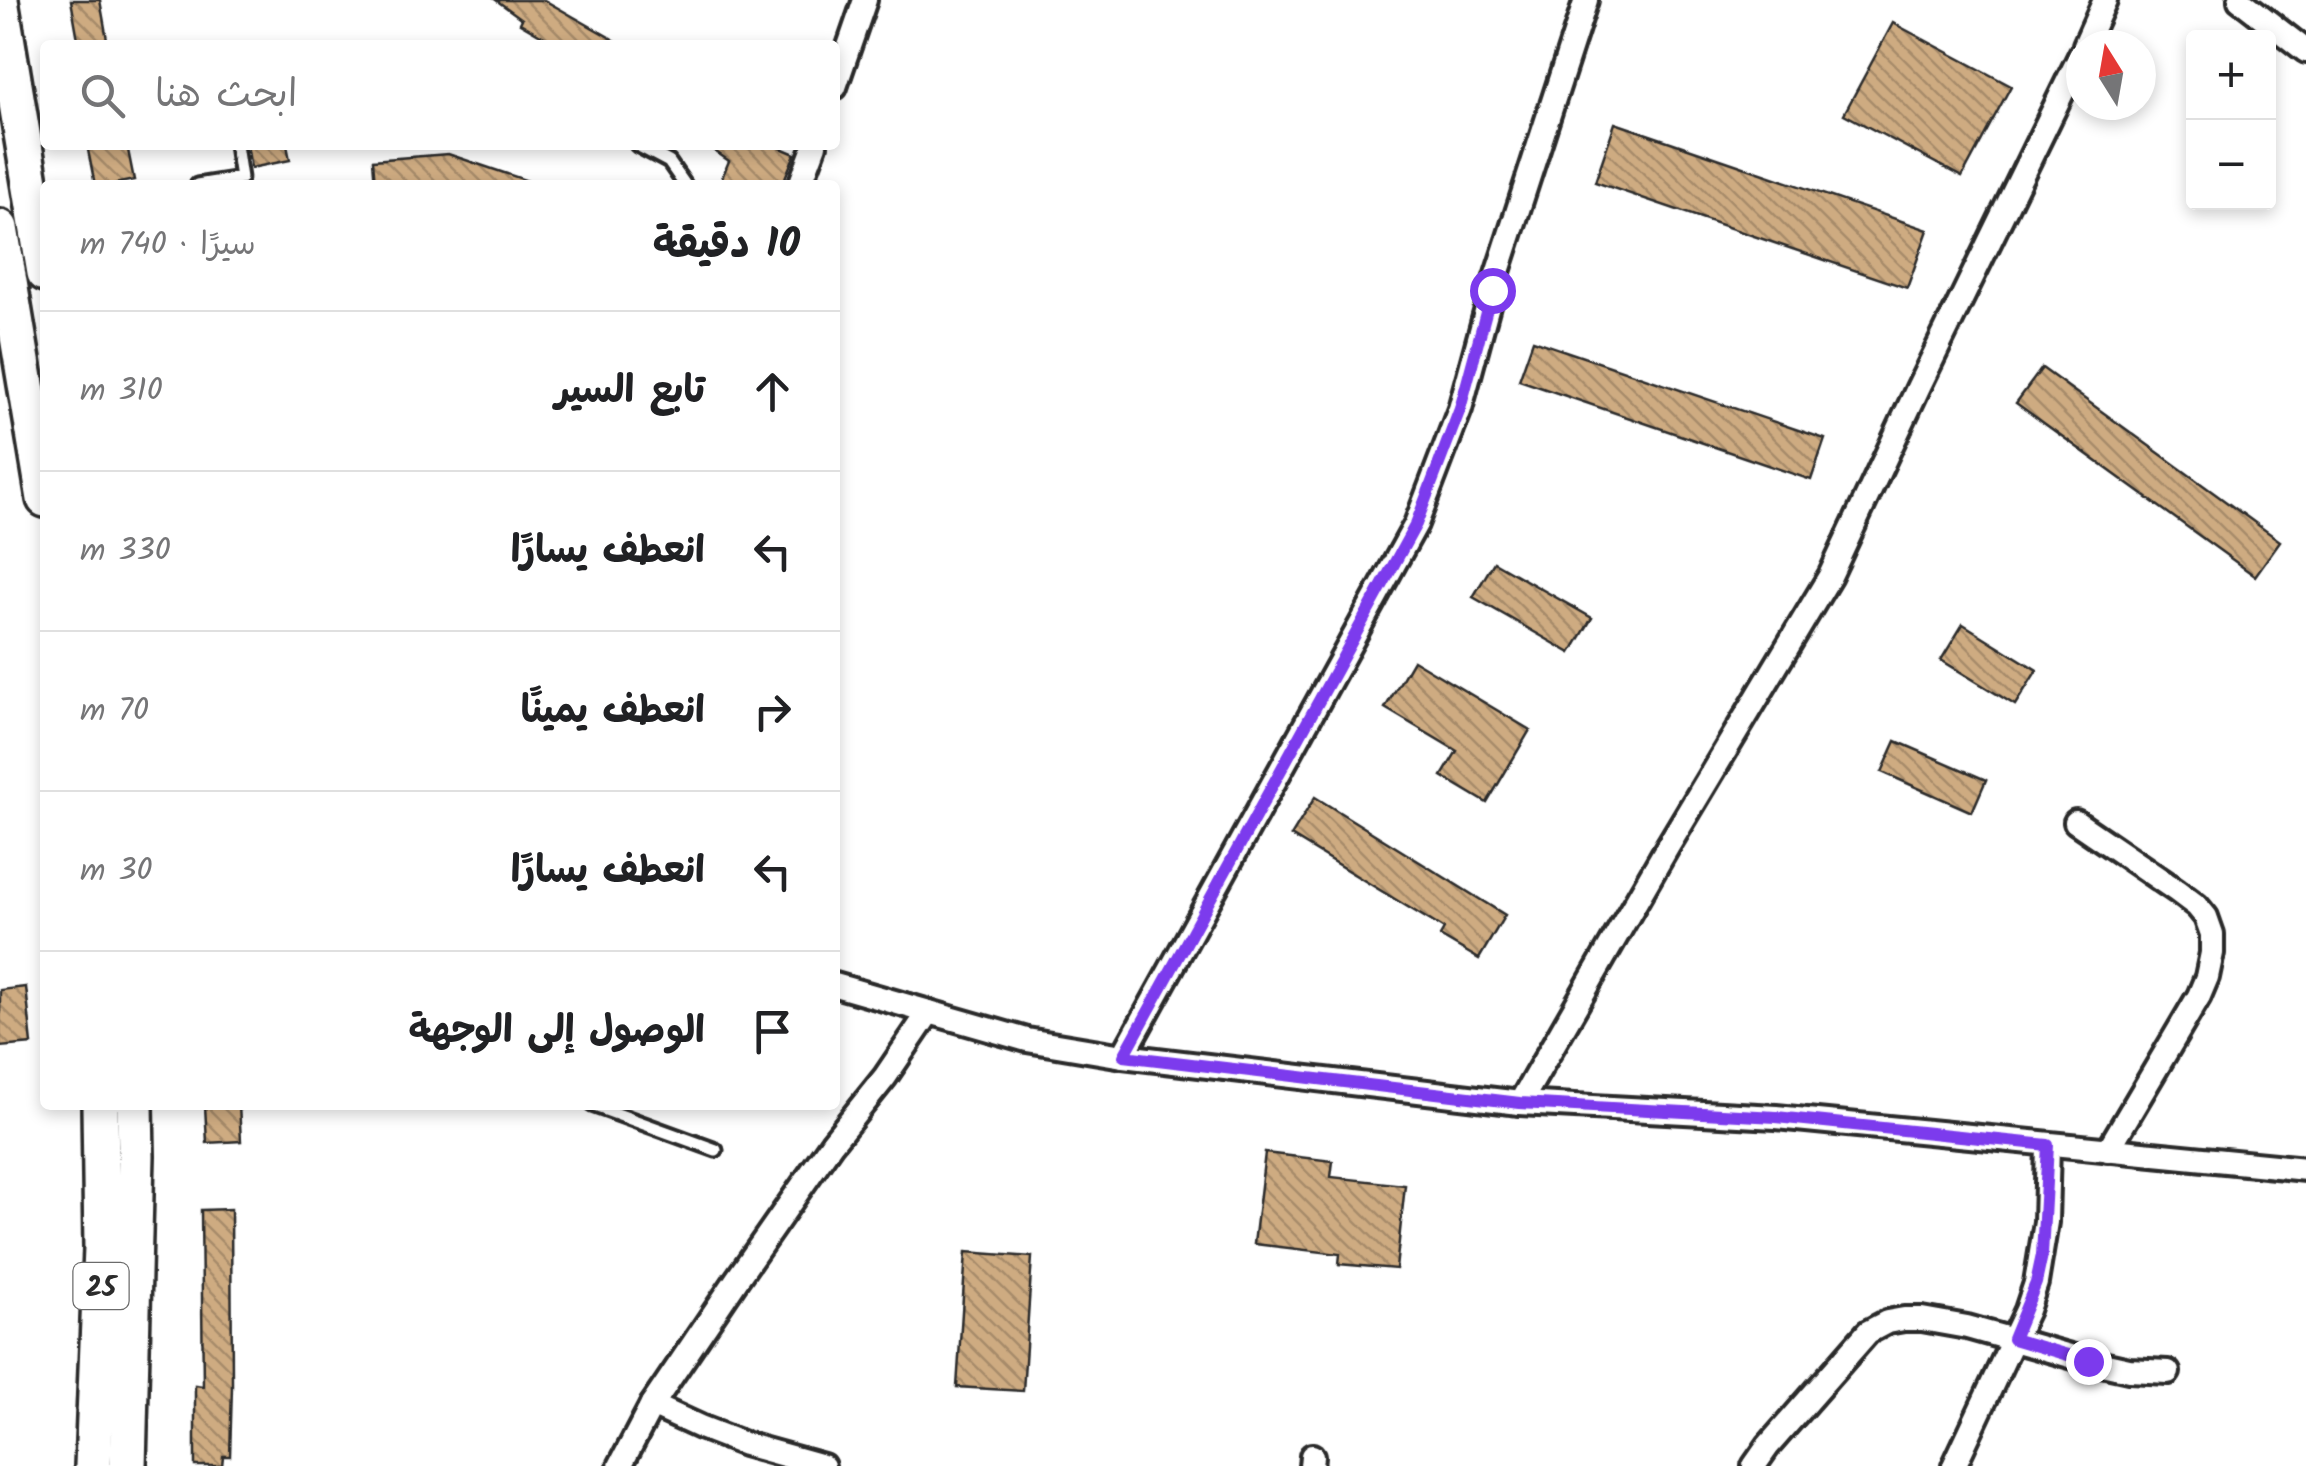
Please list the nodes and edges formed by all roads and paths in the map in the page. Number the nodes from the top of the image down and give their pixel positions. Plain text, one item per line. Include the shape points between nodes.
1 (0, 0) edge
2 (865, 0) edge
3 (1586, 0) edge
4 (2105, 0) edge
5 (2254, 4) edge
6 (2092, 30) edge
7 (2306, 51) edge
8 (840, 72) edge
9 (2066, 85) edge
10 (237, 150) edge
11 (646, 150) edge
12 (813, 150) edge
13 (242, 180) edge
14 (682, 180) edge
15 (802, 180) edge
16 (40, 210) edge
17 (0, 228) edge
18 (40, 469) edge
19 (2076, 822) dead end
20 (840, 986) edge
21 (929, 1012) junction
22 (1124, 1056) junction
23 (1520, 1103) junction
24 (100, 1110) edge
25 (135, 1110) edge
26 (606, 1110) edge
27 (2048, 1145) junction
28 (716, 1150) dead end
29 (2108, 1150) junction
30 (2306, 1169) edge
31 (2013, 1339) junction
32 (2168, 1372) dead end
33 (652, 1405) junction
34 (1961, 1461) edge
35 (93, 1466) edge
36 (128, 1466) edge
37 (620, 1466) edge
38 (823, 1466) edge
39 (1754, 1466) edge

1 - 16 main road
2 - 8 street
3 - 22 street via 1460,409 1416,524
4 - 6 street
5 - 7 street
9 - 23 street via 1830,576
10 - 13 lane
11 - 14 lane via 669,162
12 - 15 street
17 - 18 main road
19 - 29 street via 2178,890 2197,906 2212,934 2198,996
20 - 21 street
21 - 22 street via 1027,1040
21 - 33 street
22 - 23 street
23 - 27 street via 1776,1117
24 - 35 main road, 25
25 - 36 main road, 25
26 - 28 lane
27 - 29 street
27 - 31 street via 2042,1255
29 - 30 street
31 - 32 street via 2129,1370
31 - 34 street
31 - 39 street via 1922,1319 1886,1322 1868,1332
33 - 37 street
33 - 38 street via 744,1444

